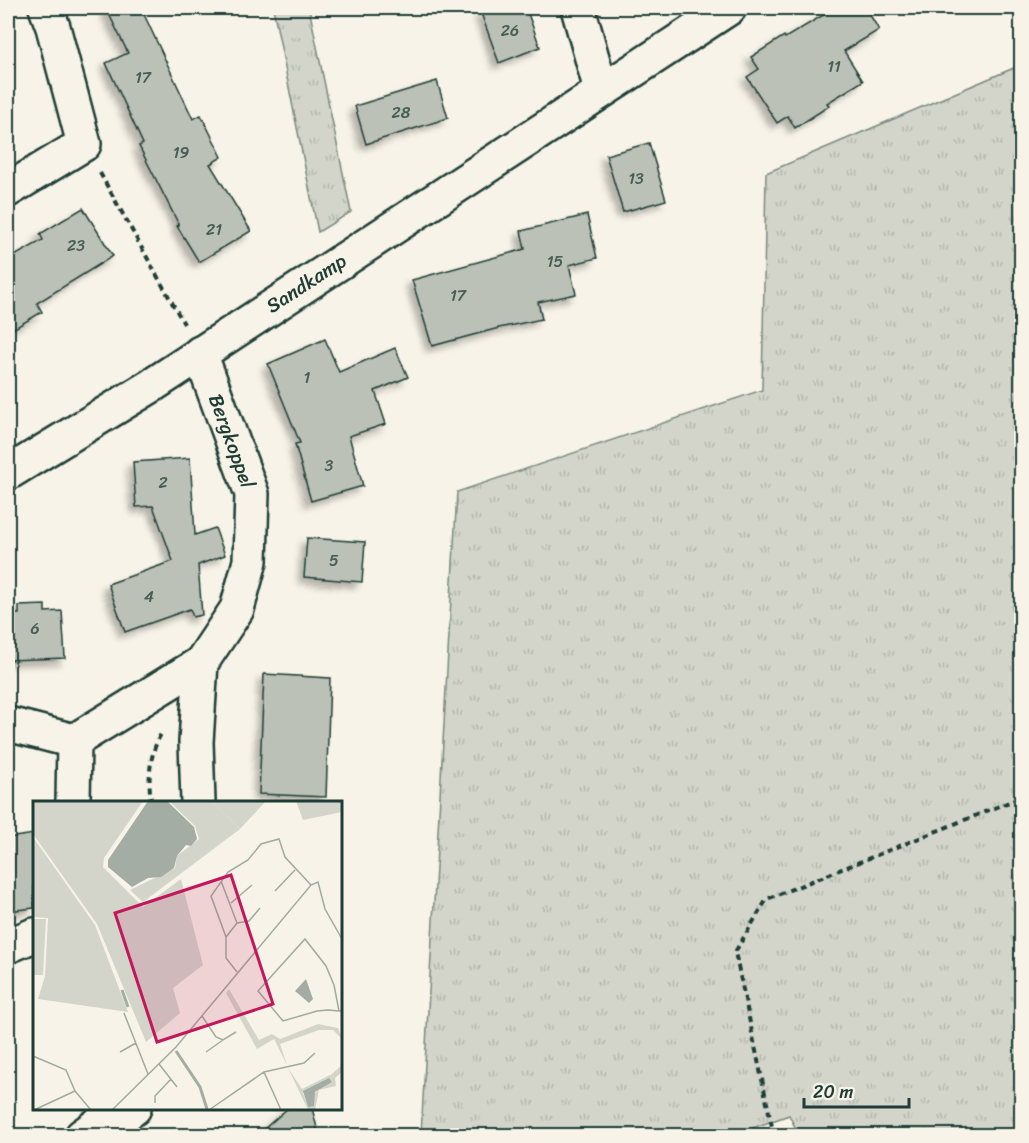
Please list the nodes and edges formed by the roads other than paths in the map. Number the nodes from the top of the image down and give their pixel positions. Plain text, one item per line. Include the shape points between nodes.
1 (46, 8) edge
2 (578, 8) edge
3 (729, 8) edge
4 (602, 90) junction
5 (8, 190) edge
6 (200, 353) junction
7 (8, 474) edge
8 (201, 663) junction
9 (8, 724) edge
10 (74, 741) junction
11 (73, 801) edge
12 (198, 801) edge
13 (33, 935) edge
14 (8, 946) edge
15 (131, 1110) edge
16 (94, 1122) edge

1 - 5 street via 84,144
2 - 4 street
3 - 4 street, Sandkamp
4 - 6 street, Sandkamp
6 - 7 street, Sandkamp
6 - 8 street, Bergkoppel via 252,494 250,561 237,609
8 - 10 street, Bergkoppel
8 - 12 street via 196,742
9 - 10 street
10 - 11 street
13 - 14 street
15 - 16 street

